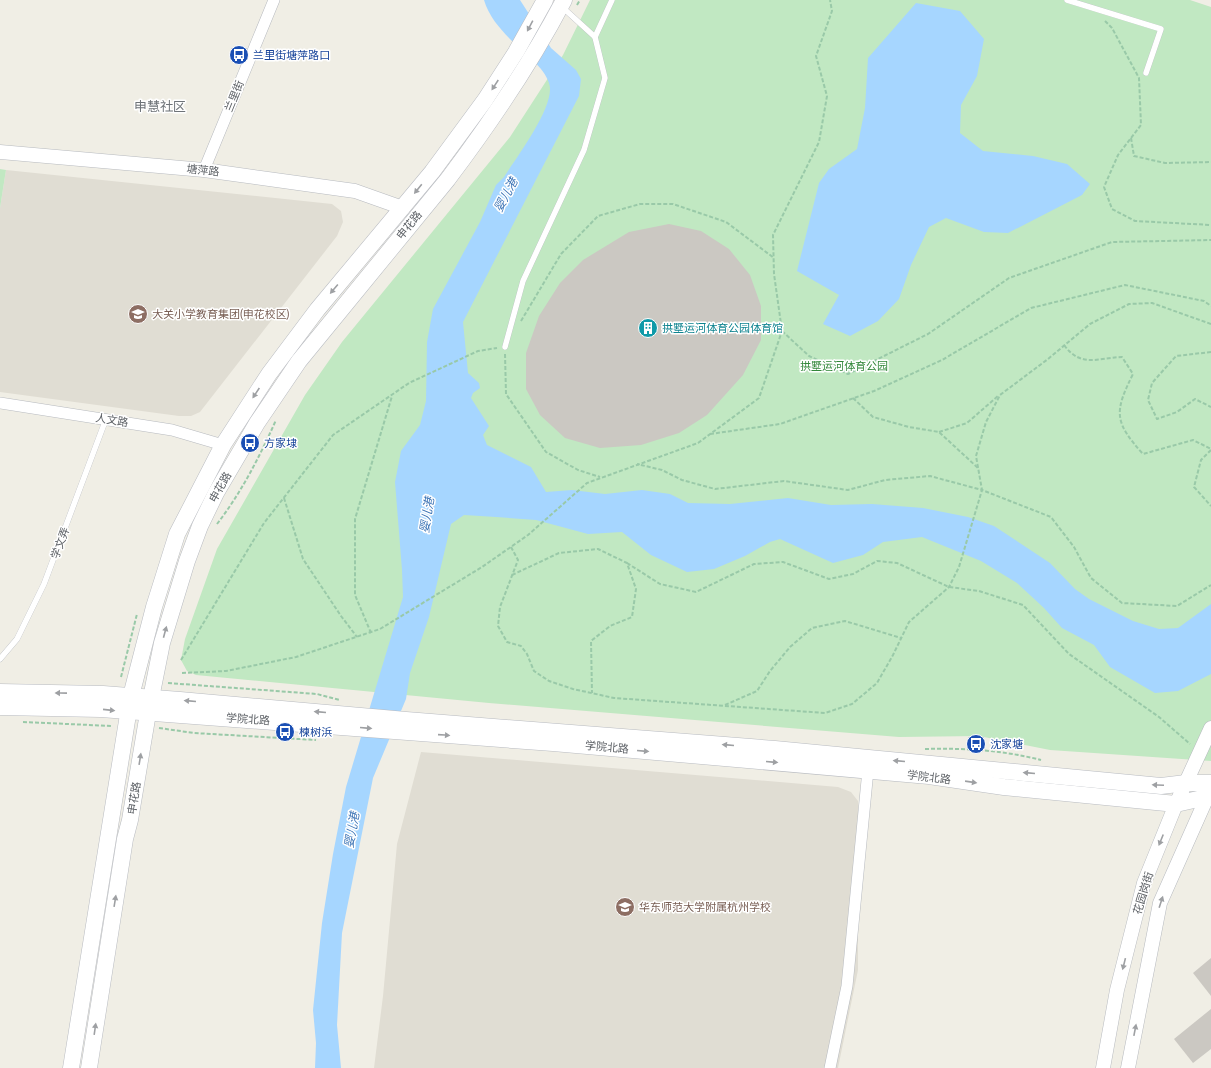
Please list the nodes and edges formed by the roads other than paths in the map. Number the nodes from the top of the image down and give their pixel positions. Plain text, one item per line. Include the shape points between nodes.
1 (274, 0) edge
2 (545, 0) edge
3 (612, 0) edge
4 (1067, 0) edge
5 (560, 8) edge
6 (595, 37) junction
7 (1146, 73) dead end
8 (0, 152) edge
9 (204, 170) junction
10 (403, 208) junction
11 (505, 347) road end
12 (0, 403) edge
13 (106, 419) junction
14 (223, 446) junction
15 (0, 659) edge
16 (0, 692) edge
17 (125, 696) junction
18 (151, 697) junction
19 (0, 707) edge
20 (127, 720) junction
21 (147, 720) junction
22 (406, 726) junction
23 (1211, 728) edge
24 (868, 770) junction
25 (1186, 782) junction
26 (1210, 788) edge
27 (1176, 804) junction
28 (72, 1068) edge
29 (89, 1068) edge
30 (830, 1068) edge
31 (1103, 1068) edge
32 (1128, 1068) edge

1 - 9 street, 兰里街
2 -> 10 main road, 申花路 via 485,100
3 - 6 lane
4 - 7 lane via 1161,29
5 - 6 lane
18 -> 5 main road, 申花路 via 173,602 200,526 216,493 258,422 298,361 453,173 512,91
6 - 11 lane via 605,78 598,109 584,150 523,281
8 - 9 street, 塘萍路
9 - 10 street, 塘萍路 via 355,191
10 -> 14 main road, 申花路 via 287,348
12 - 13 street, 人文路
13 - 14 street, 人文路 via 172,430
13 - 15 lane, 学文弄 via 44,584 17,639
14 - 17 main road, 申花路 via 177,534
17 -> 16 main road, 学院北路
17 - 18 main road, 学院北路
17 - 20 main road, 申花路
18 - 21 main road, 申花路
22 -> 18 main road, 学院北路 via 359,715
19 -> 20 main road, 学院北路 via 101,709
20 - 21 main road, 学院北路
20 - 28 main road, 申花路
21 -> 22 main road, 学院北路
29 -> 21 main road, 申花路 via 124,839 130,820
22 -> 24 main road, 学院北路 via 553,743
25 -> 22 main road, 学院北路 via 1161,786 775,749
23 - 25 street, 花园岗街
24 -> 27 main road, 学院北路
24 - 30 street via 847,986
25 - 26 main road, 学院北路
25 - 27 street, 花园岗街
26 - 27 main road, 学院北路
32 -> 26 street, 花园岗街 via 1160,903
27 -> 31 street, 花园岗街 via 1144,884 1117,990

